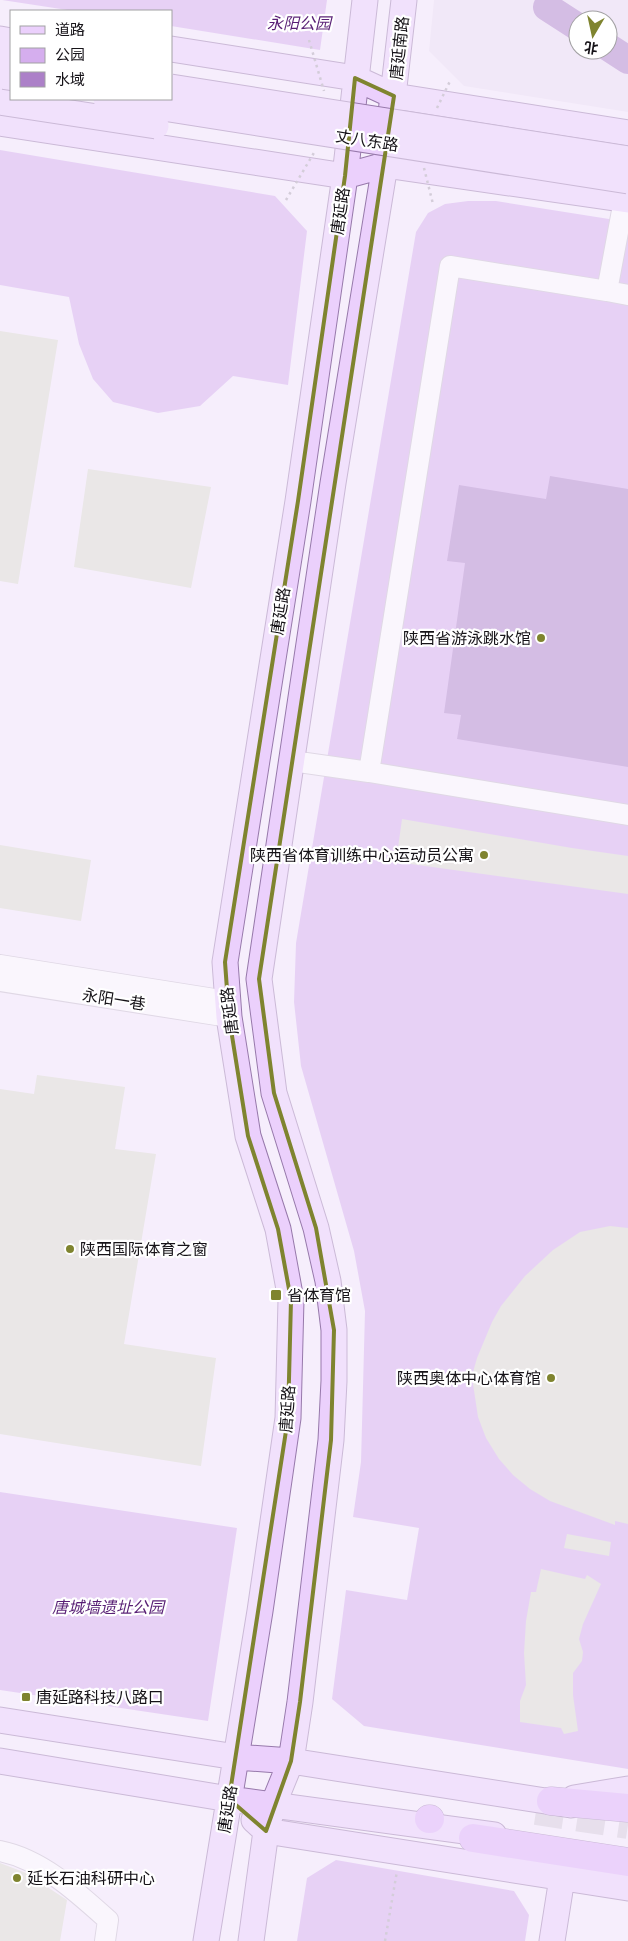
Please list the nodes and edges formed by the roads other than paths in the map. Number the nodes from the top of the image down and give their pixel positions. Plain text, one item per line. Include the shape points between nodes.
1 (365, 0) edge
2 (404, 0) edge
3 (172, 49) edge
4 (268, 63) junction
5 (172, 65) edge
6 (355, 78) junction
7 (172, 87) edge
8 (394, 96) junction
9 (112, 100) edge
10 (0, 102) edge
11 (0, 122) edge
12 (628, 133) edge
13 (238, 159) junction
14 (628, 159) edge
15 (385, 165) junction
16 (345, 176) junction
17 (626, 193) edge
18 (608, 291) junction
19 (628, 294) edge
20 (292, 761) junction
21 (369, 772) junction
22 (628, 815) edge
23 (0, 965) edge
24 (0, 980) edge
25 (228, 1009) junction
26 (0, 1720) edge
27 (236, 1757) junction
28 (0, 1761) edge
29 (291, 1761) junction
30 (628, 1789) edge
31 (229, 1798) junction
32 (551, 1801) junction
33 (273, 1805) junction
34 (628, 1808) edge
35 (628, 1814) edge
36 (266, 1831) junction
37 (474, 1838) dead end
38 (0, 1851) edge
39 (628, 1853) edge
40 (628, 1862) edge
41 (562, 1878) junction
42 (628, 1888) edge
43 (105, 1941) edge
44 (206, 1941) edge
45 (251, 1941) edge
46 (552, 1941) edge

1 - 6 main road
2 - 8 main road, 唐延南路
3 - 4 main road
4 - 5 main road via 207,70
4 - 6 main road
6 - 8 main road
6 - 16 main road, 唐延路
7 - 14 main road, 丈八东路, bridge
8 - 12 main road
8 - 15 main road, 唐延路
9 - 17 main road, 丈八东路, bridge
10 - 13 main road, bridge via 156,126
11 - 13 main road
13 - 16 main road
15 - 16 main road, 丈八东路
15 - 17 main road, 丈八东路
15 - 20 main road, 唐延路
16 - 25 main road, 唐延路 via 298,501 225,962
17 - 18 street
18 - 19 street
18 - 21 street via 450,266
20 - 21 street
20 - 29 main road, 唐延路 via 259,979 274,1093 316,1228 328,1281 334,1338 331,1440
21 - 22 street
23 - 25 street, 永阳一巷
24 - 25 street, 永阳一巷
25 - 27 main road, 唐延路 via 248,1136 278,1229 291,1300 288,1418
26 - 27 main road
27 - 29 main road
27 - 31 main road, 唐延路
28 - 31 main road
29 - 32 main road
29 - 33 main road, 唐延路
30 - 32 main road
31 - 33 main road
31 - 36 main road
31 - 44 main road, 唐延路
32 - 34 highway
32 - 35 main road
33 - 36 main road, 唐延路
33 - 39 main road
36 - 41 main road
36 - 45 main road, 唐延路
37 - 40 highway
38 - 43 street via 15,1854 70,1885 108,1920
41 - 42 main road
41 - 46 main road

